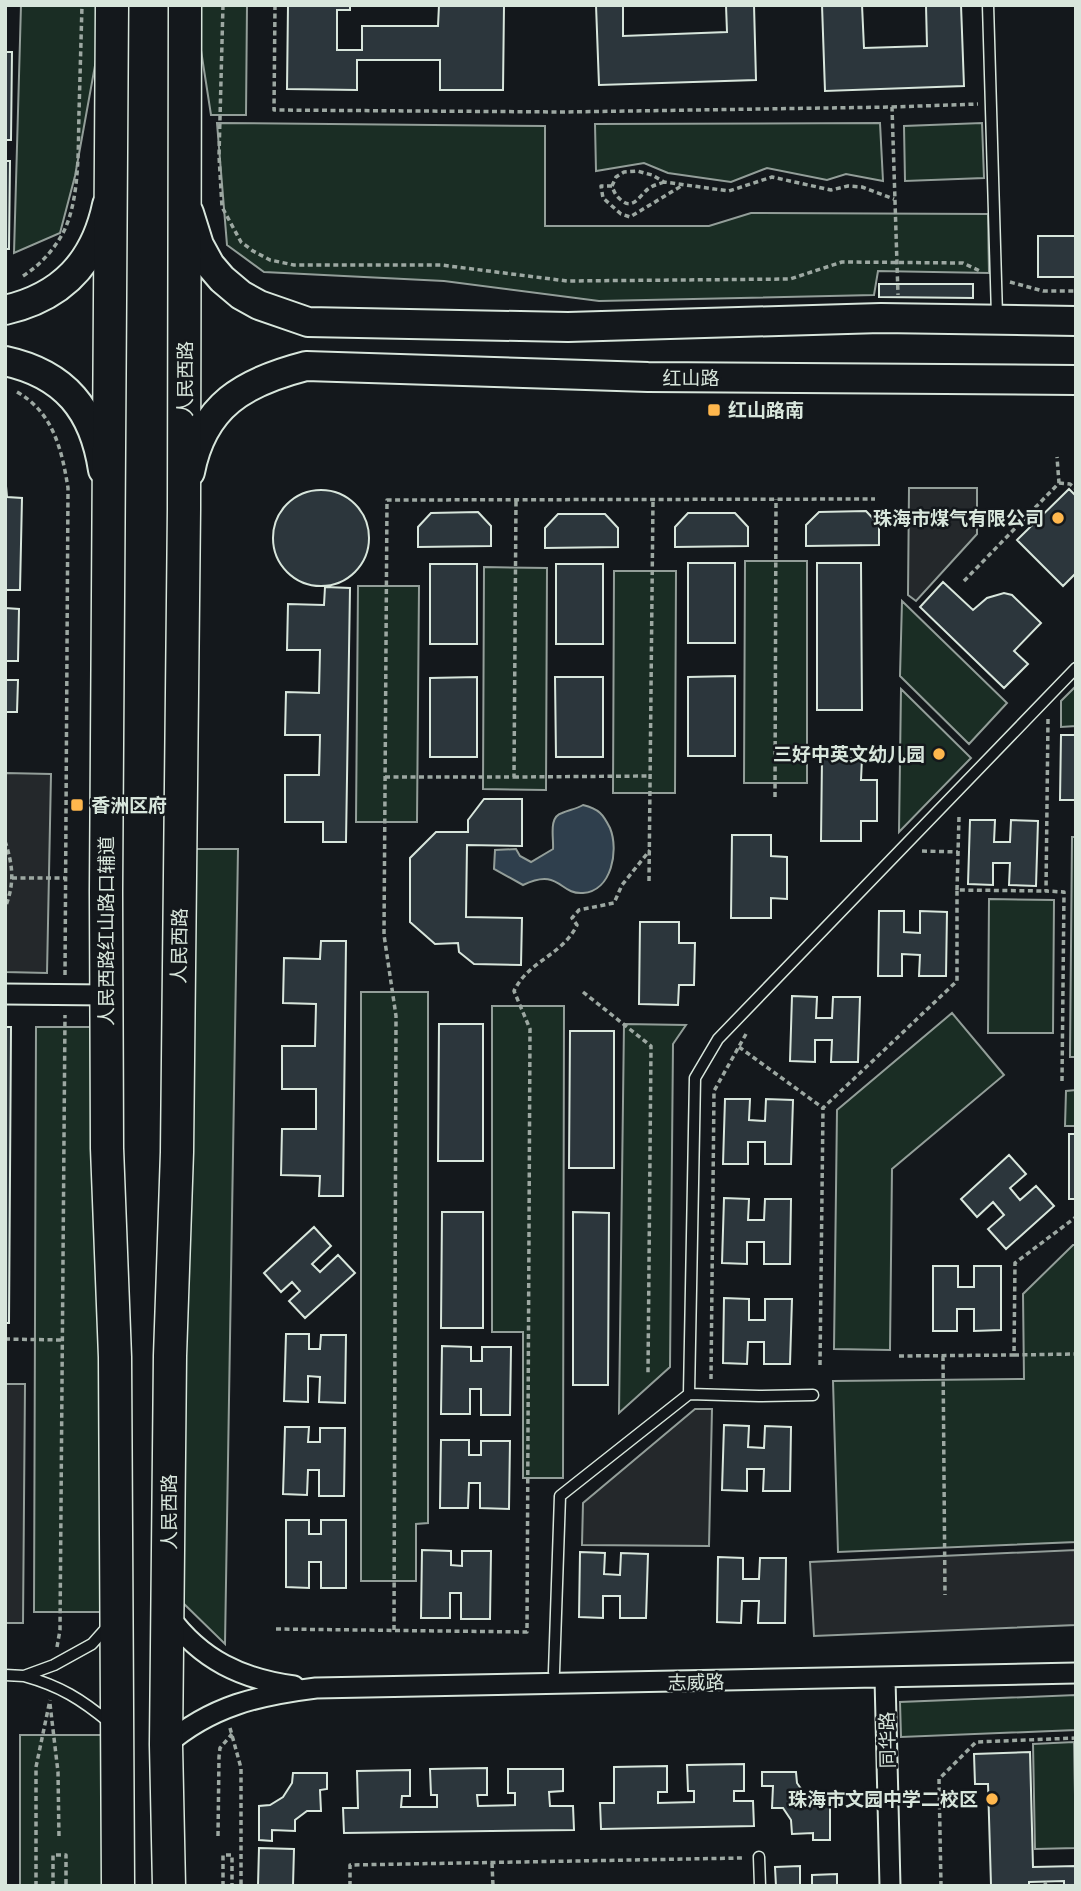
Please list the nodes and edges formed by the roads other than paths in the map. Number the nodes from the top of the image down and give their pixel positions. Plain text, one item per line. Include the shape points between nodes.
1 (112, 5) edge
2 (185, 5) edge
3 (988, 5) edge
4 (185, 193) junction
5 (109, 195) junction
6 (5, 310) edge
7 (998, 320) junction
8 (1076, 321) edge
9 (5, 361) edge
10 (1076, 380) edge
11 (107, 504) junction
12 (184, 509) junction
13 (1076, 668) edge
14 (5, 994) edge
15 (107, 995) junction
16 (689, 1394) junction
17 (813, 1395) dead end
18 (168, 1615) junction
19 (115, 1618) junction
20 (554, 1672) dead end
21 (1076, 1672) edge
22 (5, 1675) edge
23 (24, 1676) junction
24 (885, 1678) junction
25 (316, 1688) junction
26 (116, 1728) junction
27 (166, 1745) junction
28 (759, 1857) road end
29 (118, 1886) edge
30 (169, 1886) edge
31 (760, 1886) edge
32 (890, 1886) edge

1 - 5 main road
2 - 4 main road, 人民西路
3 - 7 lane
4 - 7 main road via 199,245 222,279 258,305 308,322 568,327 898,318
4 - 12 main road, 人民西路
5 - 6 main road via 97,236 76,270 41,299
5 - 11 main road
7 - 8 main road
9 - 11 main road via 55,380 85,412 103,466
10 - 12 main road, 红山路 via 648,377 306,366 251,384 217,412 194,451
11 - 15 main road, 人民西路红山路口辅道
12 - 18 main road, 人民西路
13 - 16 lane via 718,1039 695,1078
14 - 15 street
15 - 19 main road, 人民西路红山路口辅道
16 - 17 lane
16 - 20 lane via 560,1496
18 - 25 street, 志威路 via 181,1633 210,1657 251,1678
18 - 27 main road, 人民西路
19 - 23 lane via 92,1644
19 - 26 main road
21 - 24 street, 志威路
22 - 23 lane
23 - 26 lane via 80,1699
24 - 25 street, 志威路
24 - 32 street, 同华路
25 - 27 street, 志威路 via 277,1693 223,1709 200,1719
26 - 29 main road
27 - 30 main road, 人民西路
28 - 31 lane

